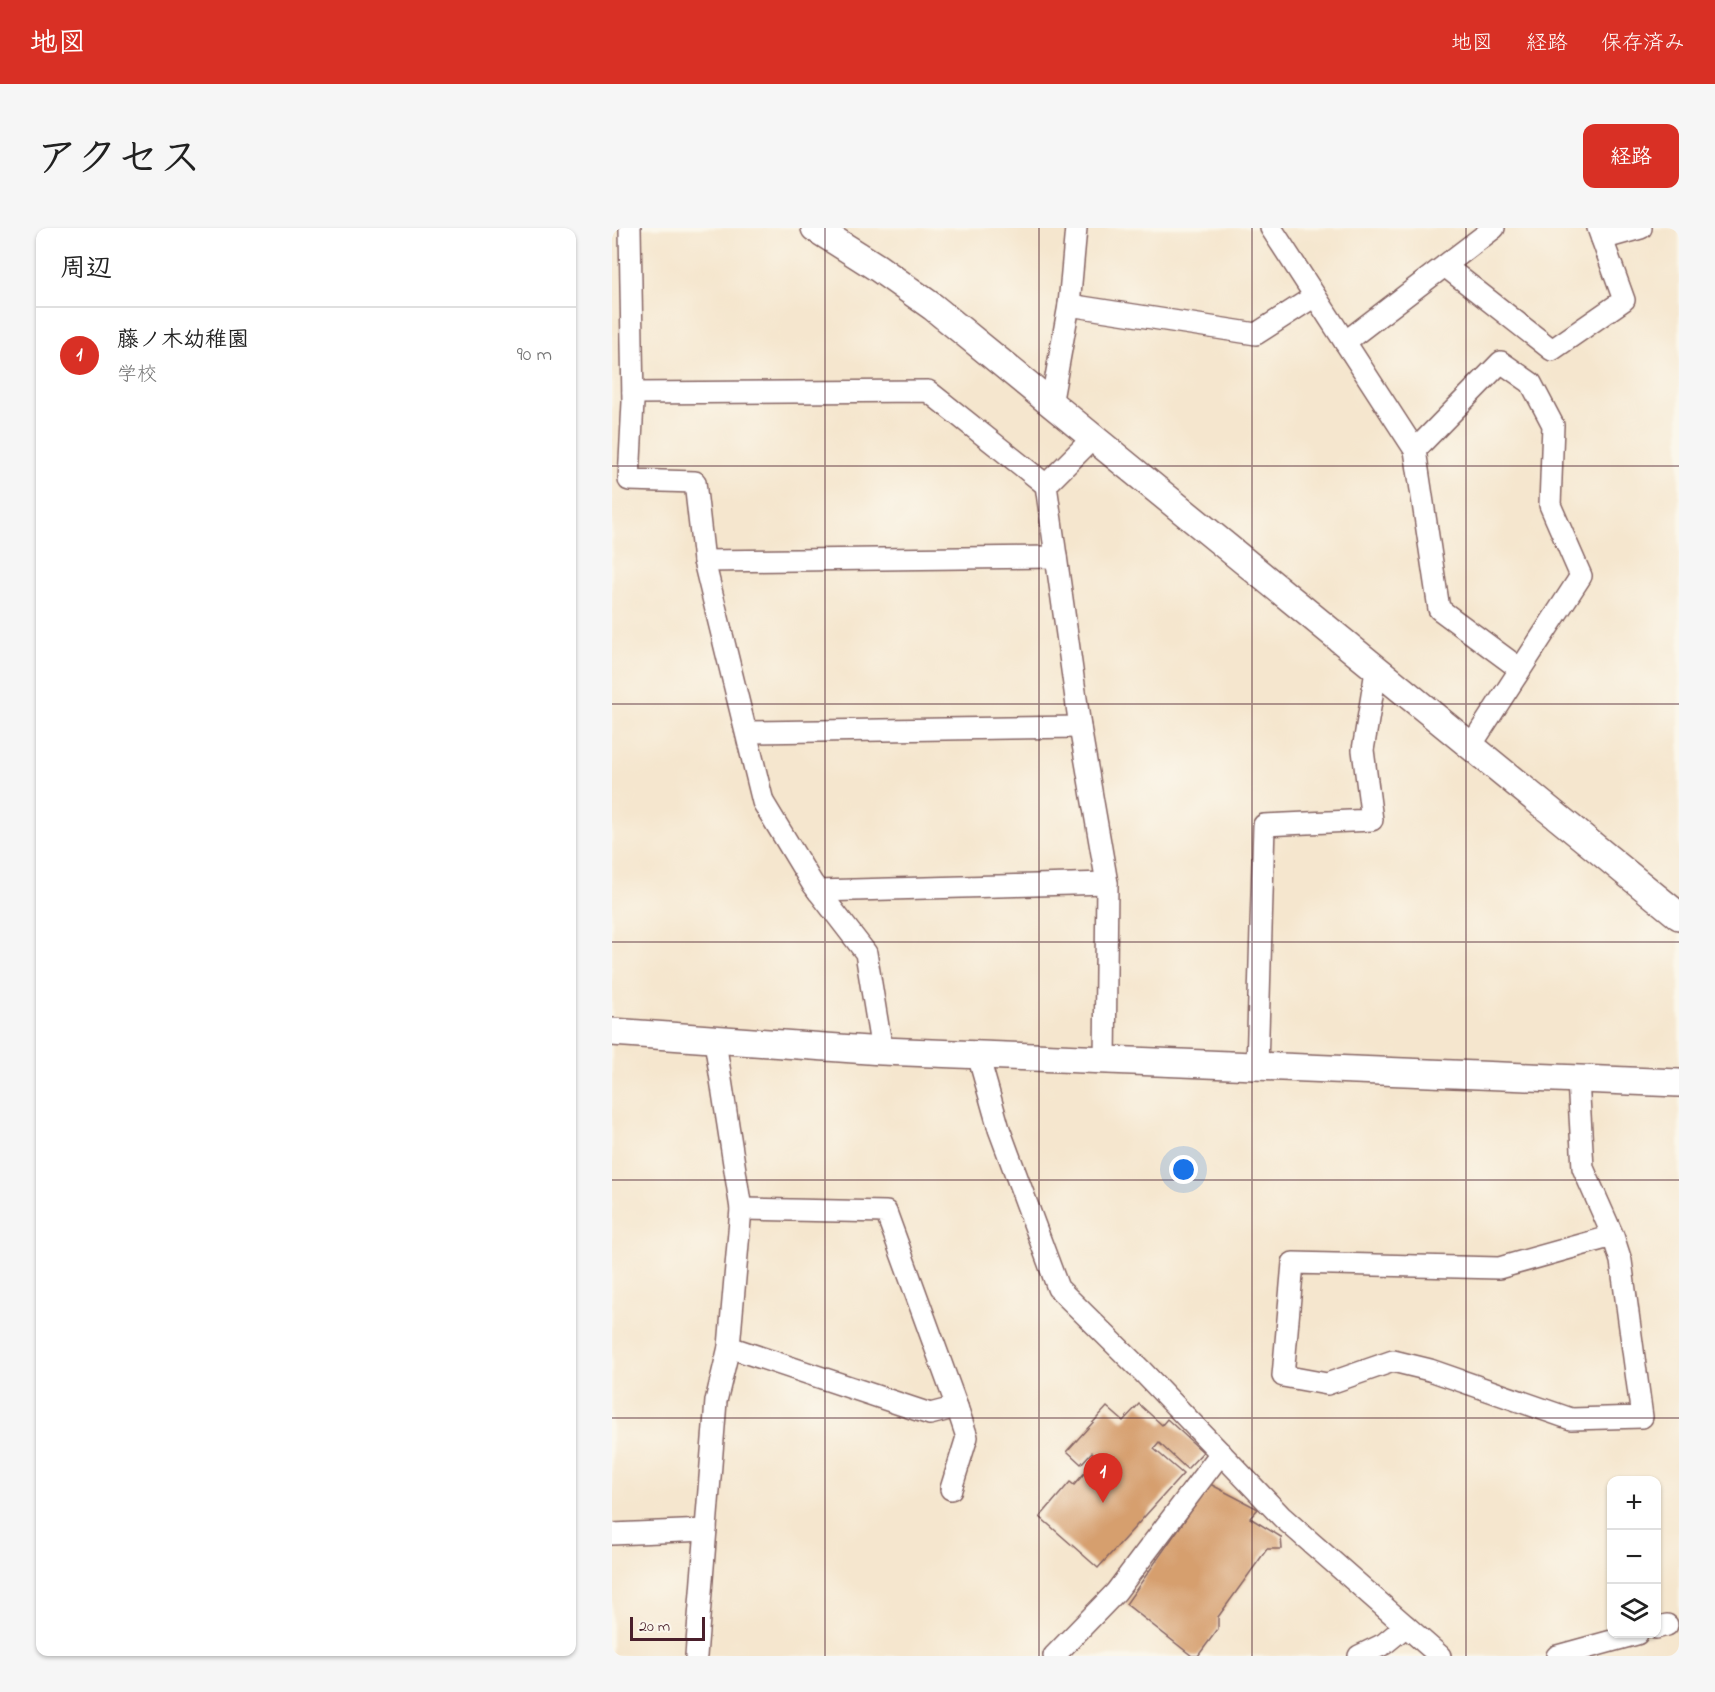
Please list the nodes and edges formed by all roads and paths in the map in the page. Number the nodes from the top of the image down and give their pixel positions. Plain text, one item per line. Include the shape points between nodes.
1 (630, 228) edge
2 (815, 228) edge
3 (1076, 228) edge
4 (1272, 228) edge
5 (1494, 228) edge
6 (1641, 228) edge
7 (1600, 234) edge
8 (1445, 266) junction
9 (1315, 296) junction
10 (1069, 305) junction
11 (1345, 342) junction
12 (633, 393) junction
13 (1051, 405) junction
14 (1092, 439) junction
15 (1415, 450) junction
16 (1046, 485) junction
17 (1056, 557) junction
18 (704, 561) junction
19 (1520, 669) junction
20 (1376, 671) junction
21 (1080, 727) junction
22 (747, 732) junction
23 (1470, 747) junction
24 (1107, 883) junction
25 (818, 891) junction
26 (1679, 916) edge
27 (612, 1032) edge
28 (715, 1041) junction
29 (882, 1051) junction
30 (978, 1055) junction
31 (1104, 1061) junction
32 (1257, 1067) junction
33 (1578, 1079) junction
34 (1679, 1083) edge
35 (741, 1209) junction
36 (1613, 1236) junction
37 (729, 1347) junction
38 (957, 1407) junction
39 (1221, 1453) junction
40 (951, 1489) dead end
41 (706, 1530) junction
42 (612, 1534) edge
43 (1406, 1626) junction
44 (1622, 1638) edge
45 (696, 1656) edge
46 (1054, 1656) edge
47 (1359, 1656) edge
48 (1440, 1656) edge
49 (1557, 1656) edge

1 - 12 street
2 - 13 street via 933,307
3 - 10 street
4 - 9 street
5 - 8 street
6 - 7 street
7 - 8 street via 1624,300 1552,350
8 - 11 street
9 - 10 street via 1256,334
9 - 11 street
10 - 13 street
11 - 15 street
12 - 16 street via 928,391
12 - 18 street via 630,480 694,482
13 - 14 street
14 - 16 street
14 - 20 street
15 - 19 street via 1439,609
15 - 19 street via 1501,362 1531,383 1552,425 1550,505 1581,576
16 - 17 street
17 - 18 street
17 - 21 street
18 - 22 street
19 - 23 street
20 - 23 street
20 - 32 street via 1363,750 1372,820 1264,825
21 - 22 street
21 - 24 street
22 - 25 street via 763,802
23 - 26 street
24 - 25 street
24 - 31 street
25 - 29 street via 866,953
27 - 28 street
28 - 29 street
28 - 35 street
29 - 30 street
30 - 31 street
30 - 39 street via 999,1129 1058,1288
31 - 32 street
32 - 33 street
33 - 34 street
33 - 36 street via 1583,1168
35 - 37 street
35 - 38 street via 886,1212
36 - 36 street via 1499,1268 1293,1263 1283,1376 1327,1384 1393,1361 1571,1419 1642,1417 1621,1261
37 - 38 street via 930,1414
37 - 41 street via 716,1401
38 - 40 street via 967,1437
39 - 43 street via 1282,1517
39 - 46 street via 1116,1592
41 - 42 street
41 - 45 street
43 - 47 street via 1384,1644
43 - 48 street
44 - 49 street

